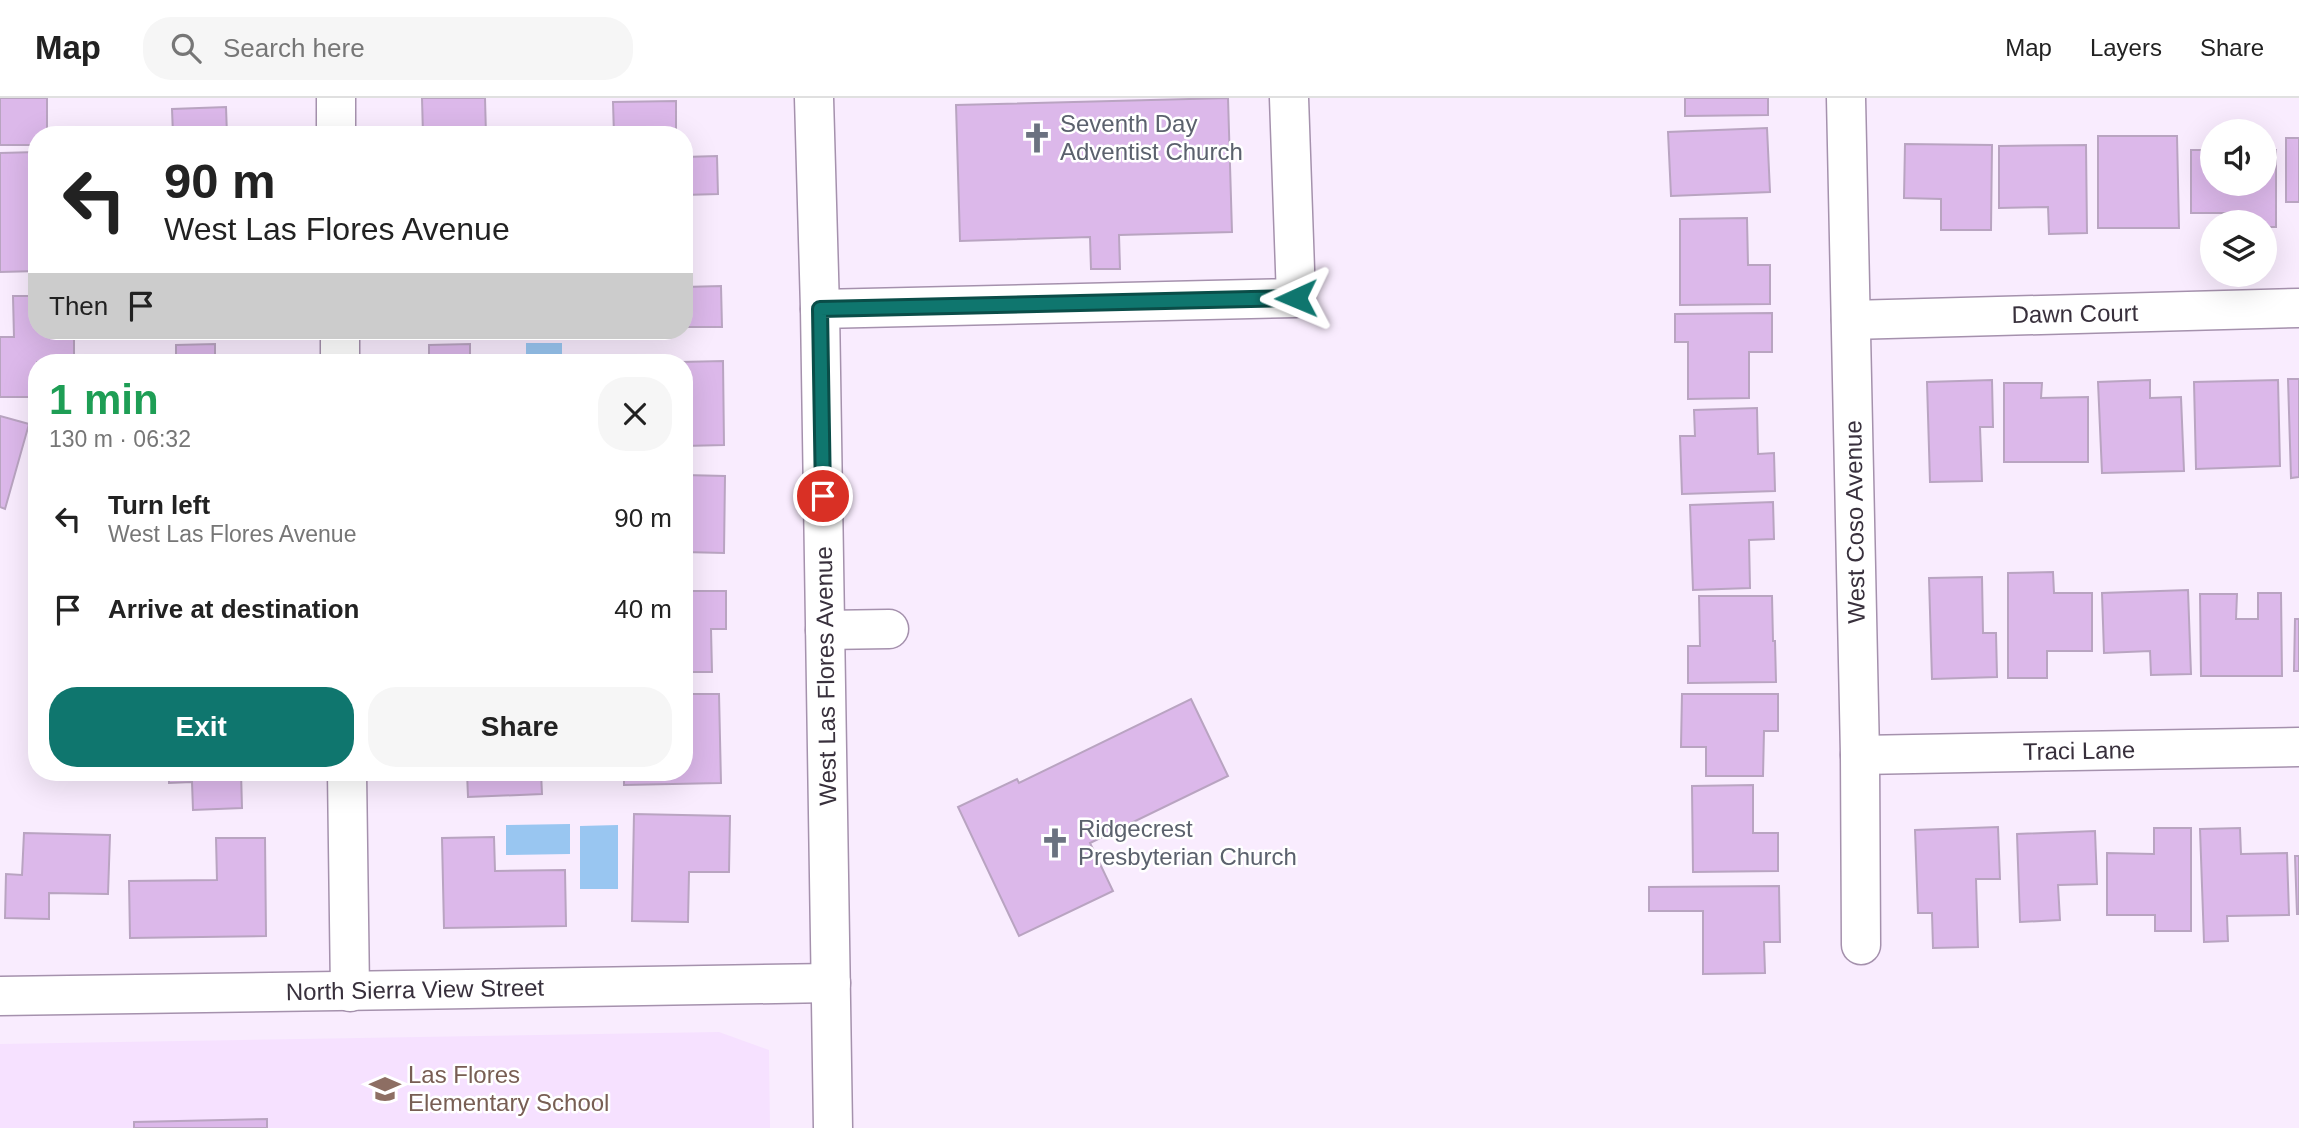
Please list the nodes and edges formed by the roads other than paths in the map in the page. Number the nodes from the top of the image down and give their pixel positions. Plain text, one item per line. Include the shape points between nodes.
1 (336, 98) edge
2 (814, 98) edge
3 (1289, 98) edge
4 (1846, 98) edge
5 (336, 126) edge
6 (2299, 308) edge
7 (820, 309) junction
8 (1851, 320) junction
9 (889, 629) dead end
10 (825, 630) junction
11 (2299, 747) edge
12 (1860, 755) junction
13 (347, 781) edge
14 (1861, 946) dead end
15 (831, 983) junction
16 (350, 992) junction
17 (0, 996) edge
18 (833, 1128) edge

1 - 5 street
2 - 7 street, West Las Flores Avenue
3 - 7 street via 1296,298
4 - 8 street, West Coso Avenue
6 - 8 street, Dawn Court
7 - 10 street, West Las Flores Avenue
8 - 12 street, West Coso Avenue
9 - 10 street
10 - 15 street, West Las Flores Avenue
11 - 12 street, Traci Lane
12 - 14 street, West Coso Avenue
13 - 16 street
15 - 16 street, North Sierra View Street
15 - 18 street, West Las Flores Avenue
16 - 17 street, North Sierra View Street

